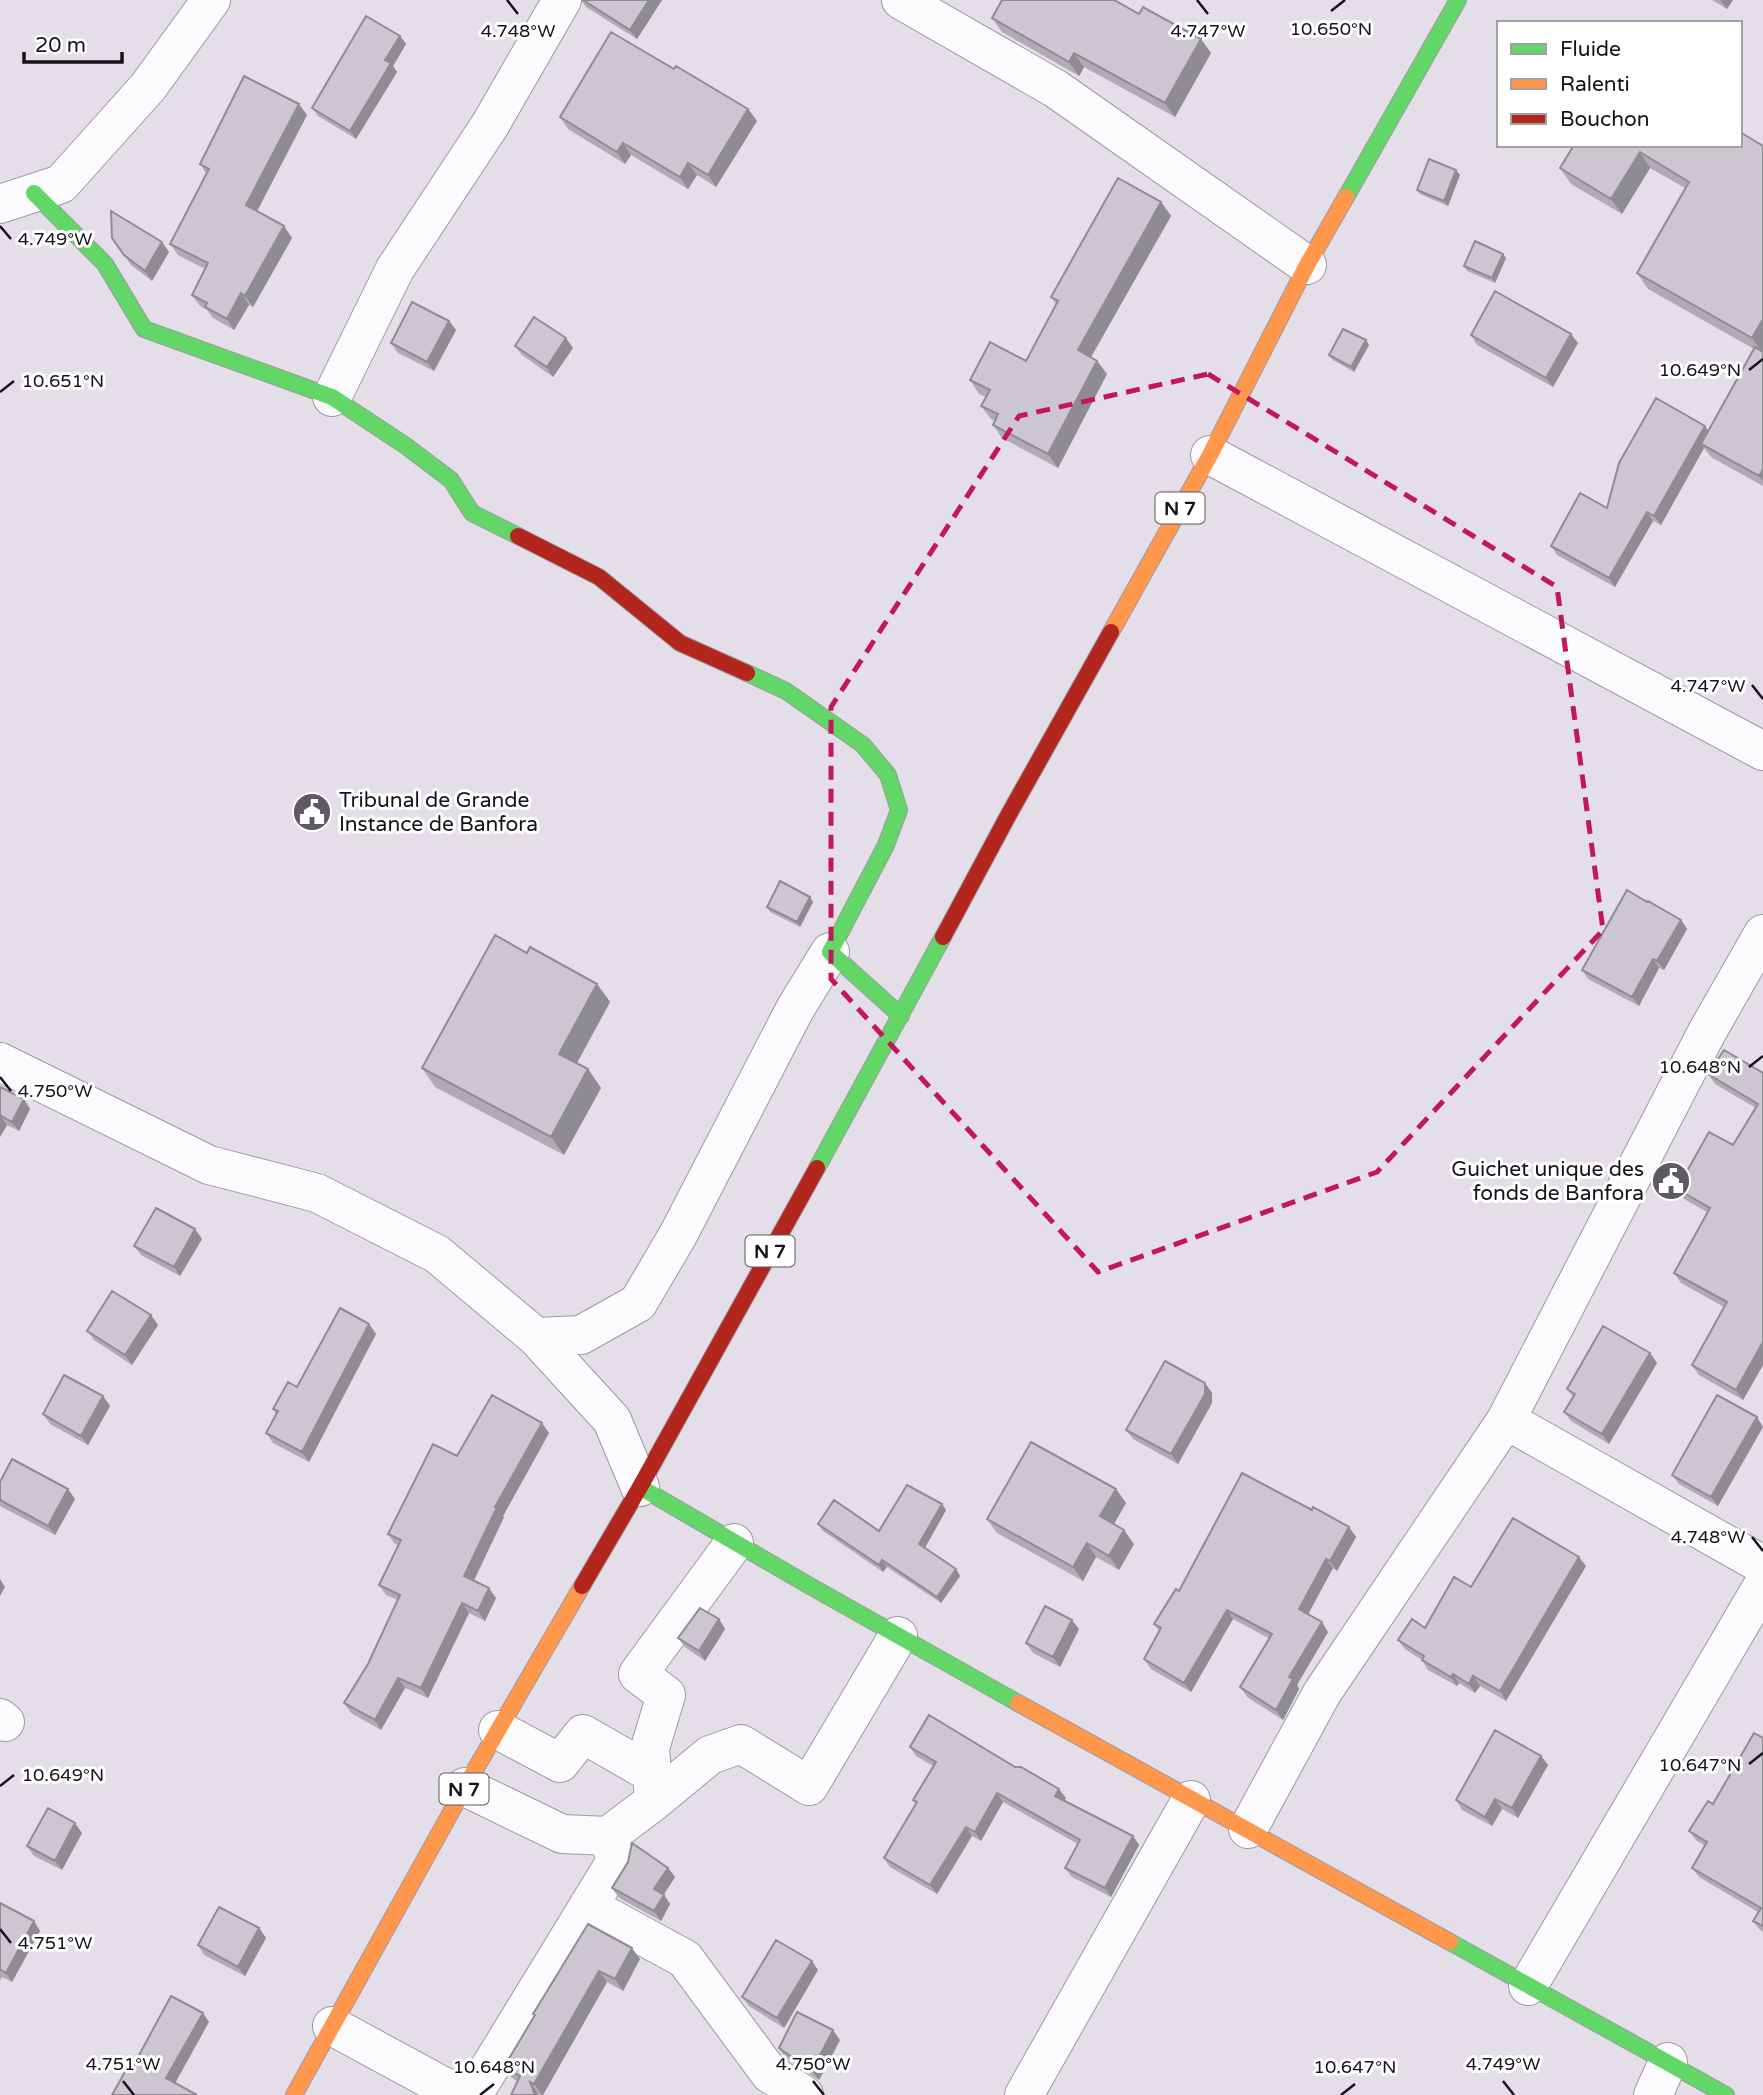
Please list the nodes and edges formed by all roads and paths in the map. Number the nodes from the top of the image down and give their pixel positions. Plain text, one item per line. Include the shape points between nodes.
1 (211, 0) edge
2 (562, 0) edge
3 (901, 0) edge
4 (1458, 0) edge
5 (17, 199) edge
6 (1307, 265) junction
7 (332, 397) junction
8 (1210, 455) junction
9 (1763, 751) edge
10 (1763, 934) edge
11 (830, 952) junction
12 (901, 1016) junction
13 (0, 1062) edge
14 (536, 1337) junction
15 (1506, 1420) junction
16 (640, 1487) junction
17 (734, 1543) junction
18 (1763, 1565) edge
19 (1763, 1585) edge
20 (898, 1636) junction
21 (498, 1730) junction
22 (465, 1787) junction
23 (653, 1787) junction
24 (1191, 1800) junction
25 (1248, 1829) junction
26 (608, 1836) junction
27 (588, 1906) junction
28 (1528, 1986) junction
29 (332, 2026) junction
30 (1660, 2078) edge
31 (293, 2095) edge
32 (458, 2095) edge
33 (473, 2095) edge
34 (804, 2095) edge
35 (1024, 2095) edge
36 (1726, 2095) edge

1 - 5 street via 148,87 61,184
2 - 7 street via 490,125 395,269
3 - 6 street via 1056,89
4 - 6 main road, N 7
5 - 7 main road via 105,264 144,329
6 - 8 main road, N 7
7 - 11 main road via 451,480 472,513 598,577 680,643 786,691 863,745 888,775 899,810 886,845
8 - 9 street
8 - 12 main road, N 7
10 - 15 street via 1707,1032
11 - 12 main road
11 - 14 street via 638,1303 581,1335
12 - 16 main road, N 7
13 - 14 street via 209,1165 317,1193 437,1254
14 - 16 street via 612,1420
15 - 18 street
15 - 25 street via 1322,1693
16 - 17 main road
16 - 21 main road, N 7
17 - 20 main road
17 - 23 street via 638,1674 666,1695 650,1748
19 - 28 street
20 - 23 street via 809,1786 741,1744 710,1755
20 - 24 main road
21 - 22 main road, N 7
21 - 23 street via 560,1763 583,1734
22 - 26 street via 562,1834
22 - 29 main road, N 7
23 - 26 street
24 - 25 main road
24 - 35 street
25 - 28 main road
26 - 27 street via 616,1861
27 - 33 street
27 - 34 street via 685,1959 770,2074
28 - 30 main road
29 - 31 main road, N 7
29 - 32 street
30 - 36 main road

